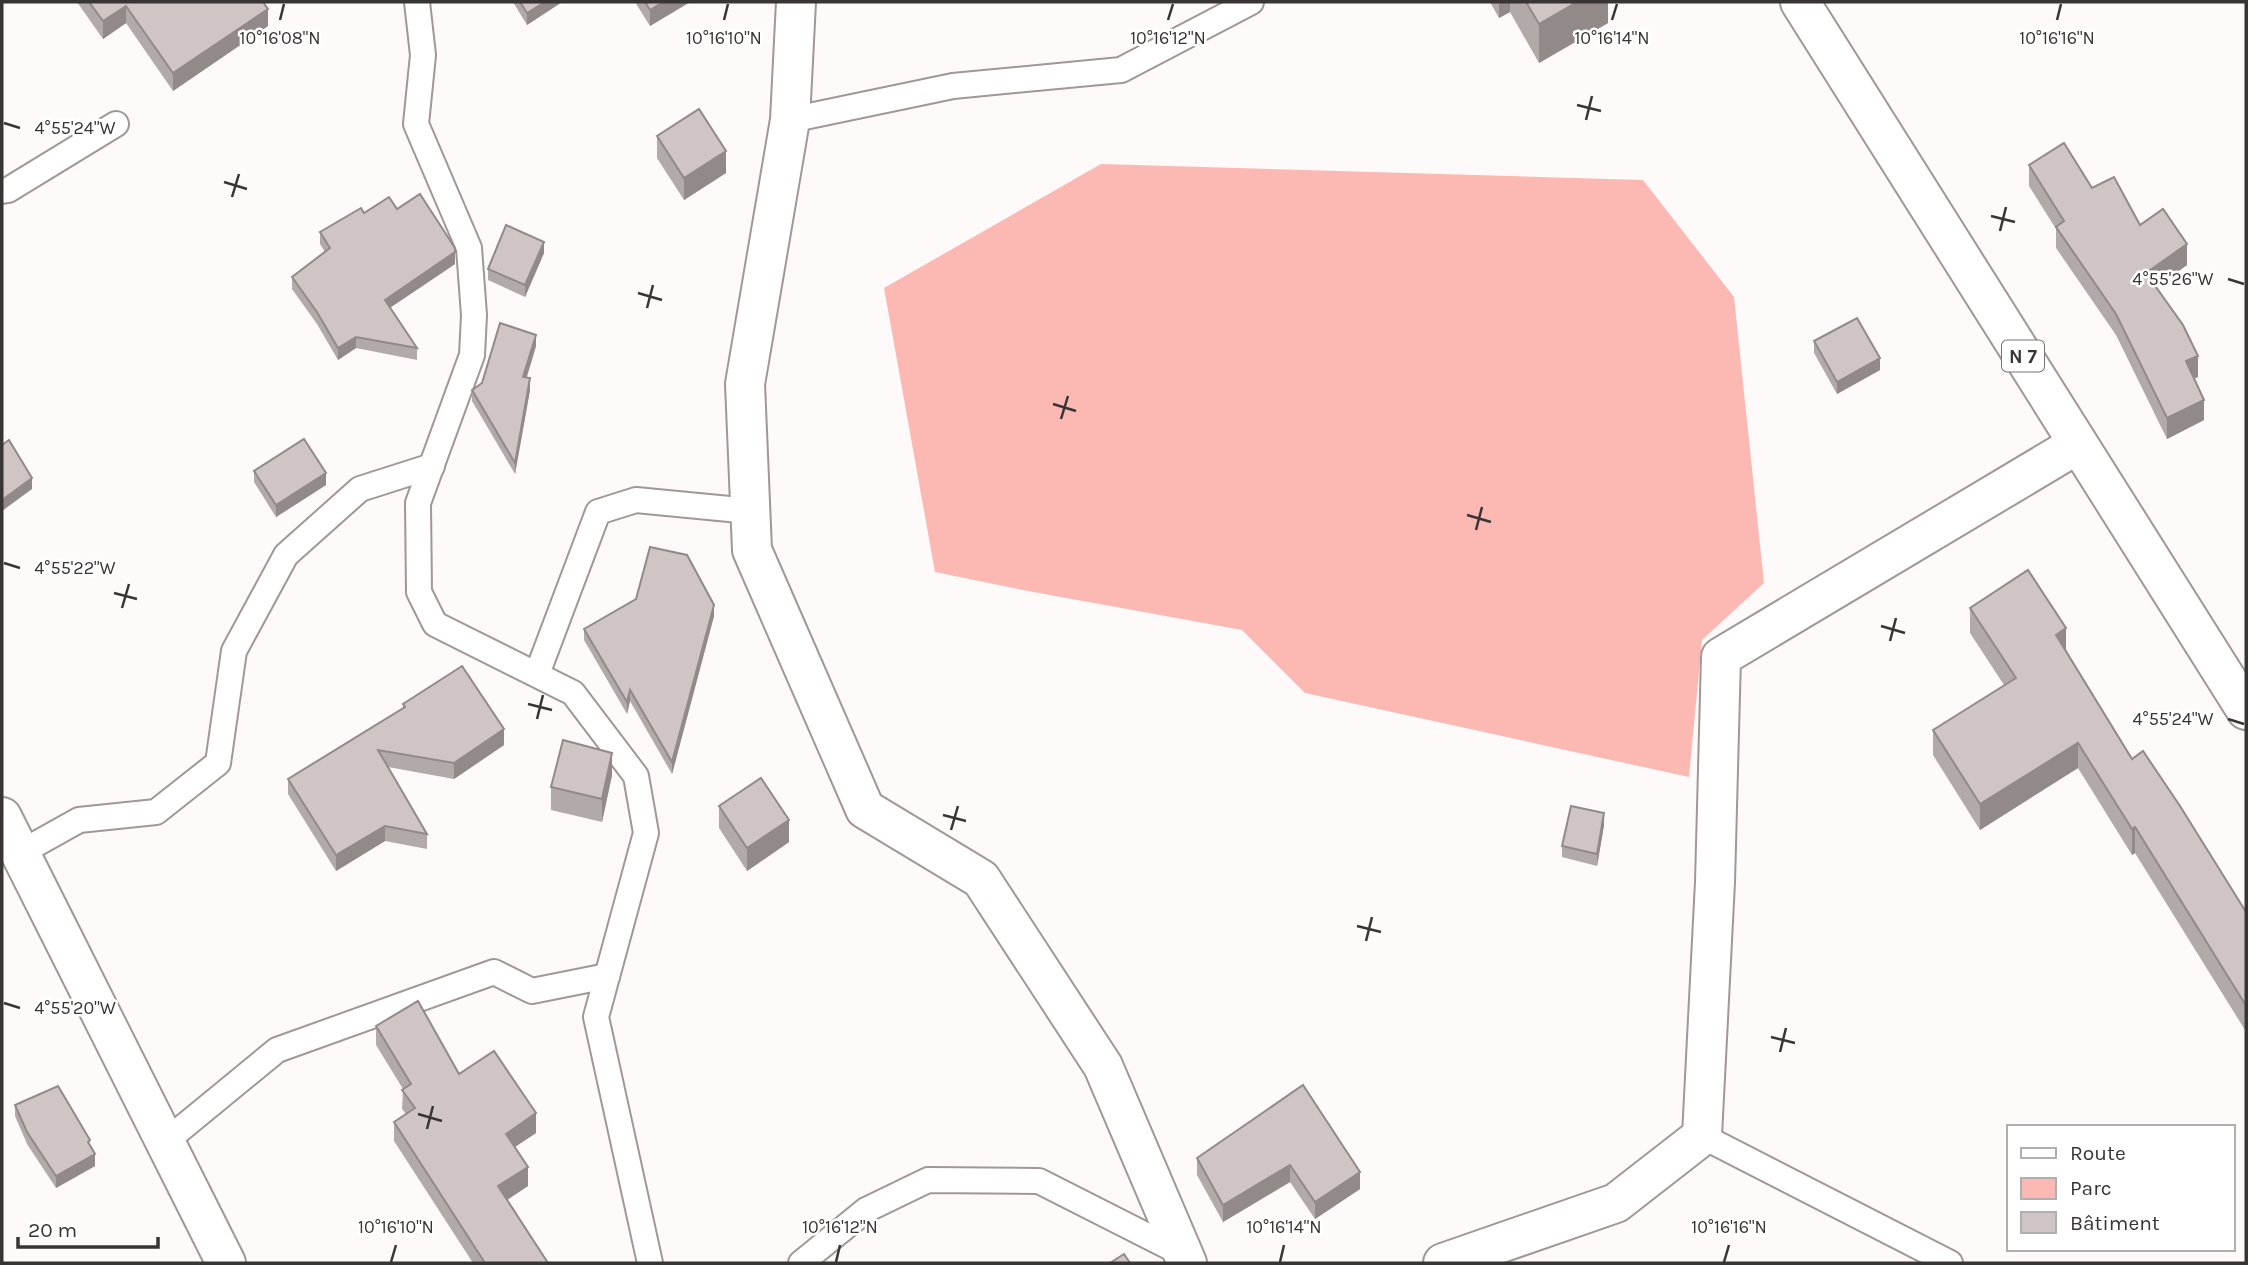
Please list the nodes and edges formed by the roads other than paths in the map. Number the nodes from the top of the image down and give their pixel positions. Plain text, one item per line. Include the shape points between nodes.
1 (418, 2) edge
2 (796, 2) edge
3 (1251, 2) edge
4 (1800, 2) edge
5 (790, 120) junction
6 (116, 124) dead end
7 (2, 191) edge
8 (2078, 444) junction
9 (432, 466) junction
10 (750, 511) junction
11 (537, 674) junction
12 (2246, 710) edge
13 (2, 817) edge
14 (20, 853) junction
15 (607, 976) junction
16 (1702, 1136) junction
17 (165, 1142) junction
18 (1185, 1259) edge
19 (226, 1263) edge
20 (650, 1263) edge
21 (801, 1263) edge
22 (1443, 1263) edge
23 (1950, 1263) edge

1 - 9 lane via 423,55 416,124 469,248 474,315 472,355
2 - 5 main road
3 - 5 lane via 1121,70 953,86
4 - 8 main road, N 7
5 - 10 main road via 745,384
6 - 7 lane
8 - 12 main road, N 7
8 - 16 main road via 1721,657
9 - 11 lane via 418,503 419,592 435,624
9 - 14 lane via 360,489 286,555 234,651 218,763 156,812 79,820
10 - 11 lane via 636,500 598,512
10 - 18 main road via 752,550 865,809 981,879 1103,1066
11 - 15 lane via 573,693 636,776 646,833
13 - 14 main road
14 - 17 main road
15 - 17 lane via 532,991 494,971 277,1050
15 - 20 lane via 596,1017
16 - 22 main road via 1616,1203
16 - 23 lane
17 - 19 main road
18 - 21 lane via 1039,1181 928,1180 866,1210

